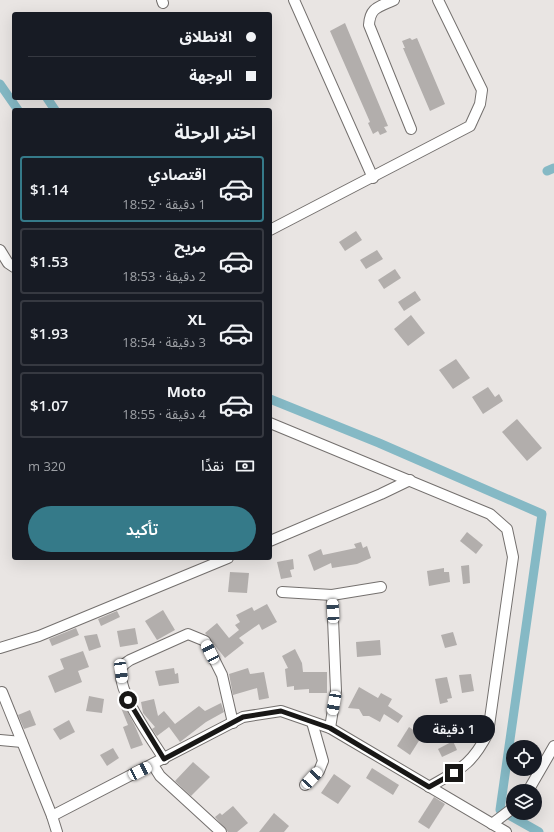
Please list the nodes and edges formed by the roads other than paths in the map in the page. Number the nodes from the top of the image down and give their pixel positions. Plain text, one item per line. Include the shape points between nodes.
1 (294, 0) edge
2 (394, 0) edge
3 (438, 0) edge
4 (411, 129) dead end
5 (373, 178) junction
6 (272, 229) edge
7 (0, 250) edge
8 (12, 266) edge
9 (272, 424) edge
10 (410, 480) junction
11 (272, 540) edge
12 (223, 560) edge
13 (381, 587) dead end
14 (282, 592) dead end
15 (332, 595) junction
16 (0, 648) edge
17 (2, 692) dead end
18 (312, 722) junction
19 (233, 723) junction
20 (330, 728) junction
21 (0, 740) edge
22 (22, 742) junction
23 (554, 746) edge
24 (164, 759) junction
25 (153, 765) junction
26 (532, 784) edge
27 (305, 785) dead end
28 (429, 787) junction
29 (506, 813) edge
30 (52, 816) junction
31 (492, 824) junction
32 (57, 832) edge
33 (221, 832) edge
34 (506, 832) edge

1 - 5 street
2 - 4 street via 374,10 370,15 369,25
3 - 5 street via 482,90 476,116 470,126 459,133
5 - 6 street
7 - 8 street
9 - 10 street
10 - 11 street
10 - 28 street via 490,514 507,529 513,557 488,733 479,751 466,766
12 - 16 street via 39,636
13 - 15 street
14 - 15 street
15 - 20 street via 336,691
17 - 22 street
18 - 19 street via 281,711 243,717
18 - 20 street
18 - 27 street via 323,762 319,771
19 - 24 street
19 - 24 street via 222,675 205,641 188,634 130,660 124,664 121,671 128,700
20 - 28 street
21 - 22 street
22 - 30 street
23 - 26 street
24 - 25 street
25 - 30 street
25 - 33 street via 160,776
28 - 31 street
29 - 31 street
30 - 32 street
31 - 34 street

